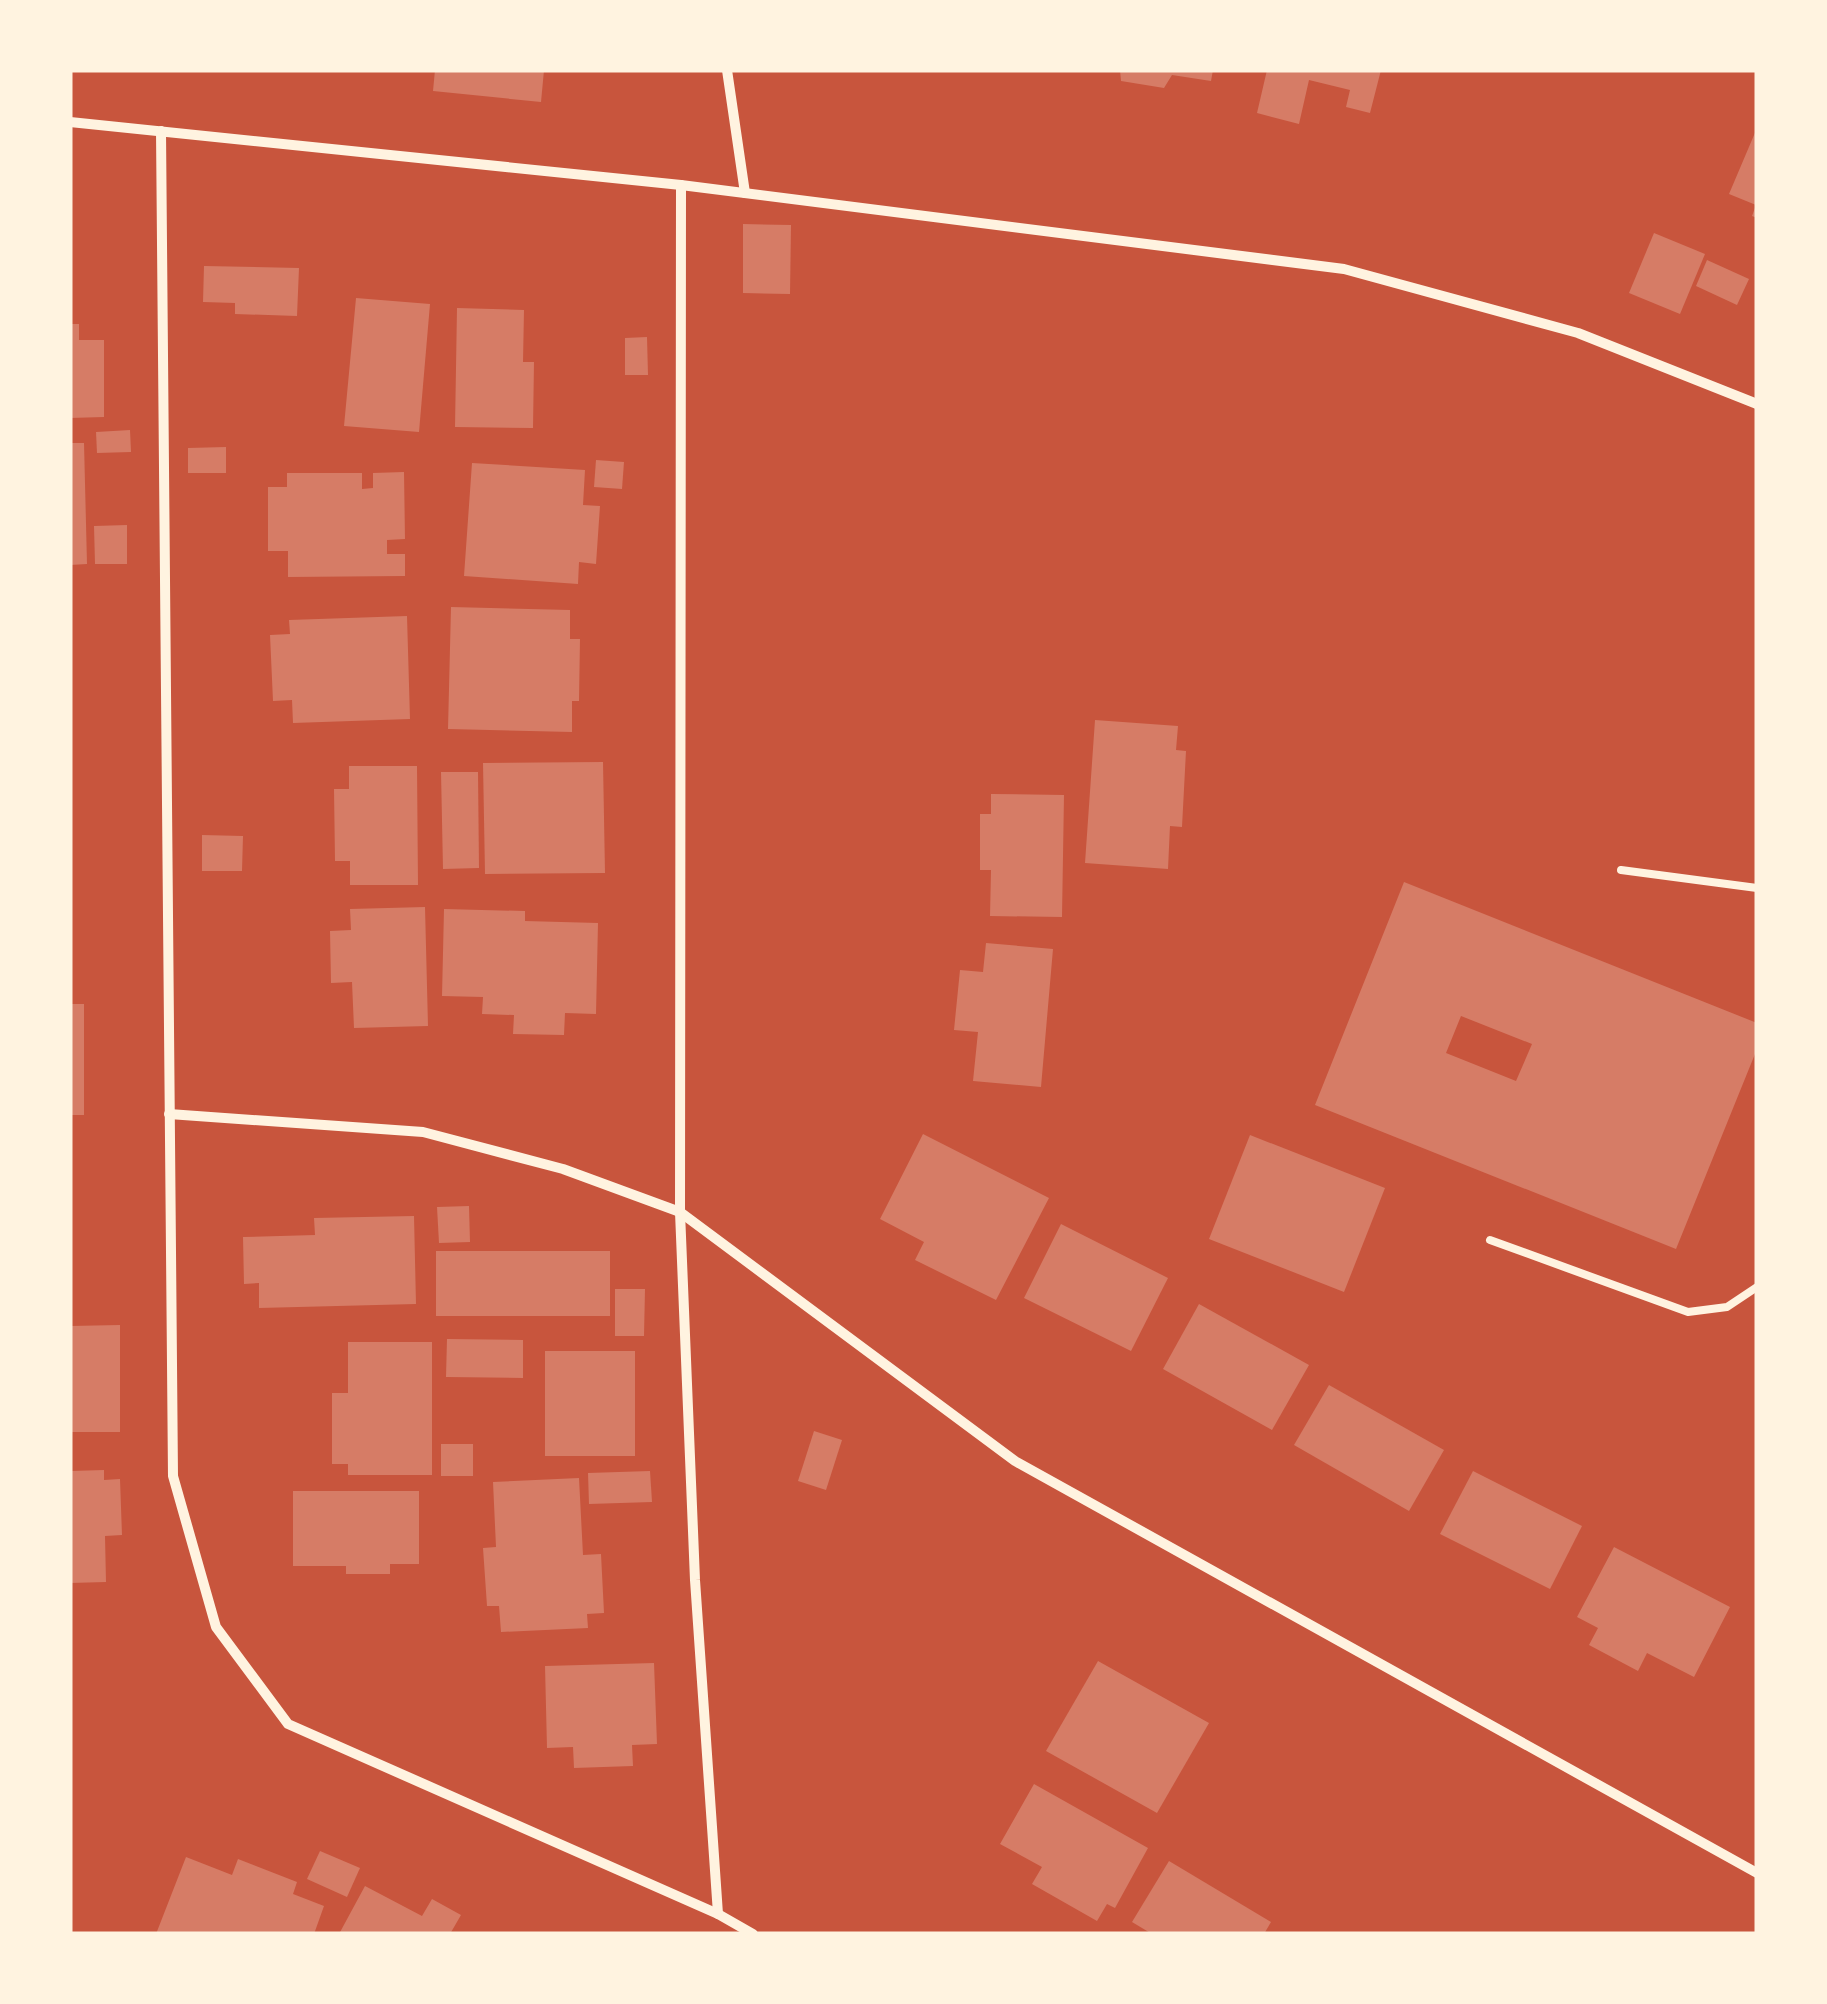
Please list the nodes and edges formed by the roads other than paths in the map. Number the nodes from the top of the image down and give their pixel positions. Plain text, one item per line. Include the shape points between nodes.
1 (726, 70) edge
2 (70, 122) edge
3 (161, 131) junction
4 (681, 185) junction
5 (744, 193) junction
6 (1757, 404) edge
7 (1621, 870) dead end
8 (1757, 888) edge
9 (169, 1114) junction
10 (680, 1212) junction
11 (1490, 1240) dead end
12 (1757, 1288) edge
13 (1757, 1873) edge
14 (718, 1914) junction
15 (753, 1934) edge

1 - 5 street
2 - 3 street
3 - 4 street
3 - 9 street
4 - 5 street
4 - 10 street
5 - 6 street via 1344,269 1578,333
7 - 8 lane
9 - 10 street via 424,1132 563,1169
9 - 14 street via 173,1476 216,1627 288,1724
10 - 13 street via 1015,1461
10 - 14 street
11 - 12 lane via 1688,1312 1726,1307
14 - 15 street

